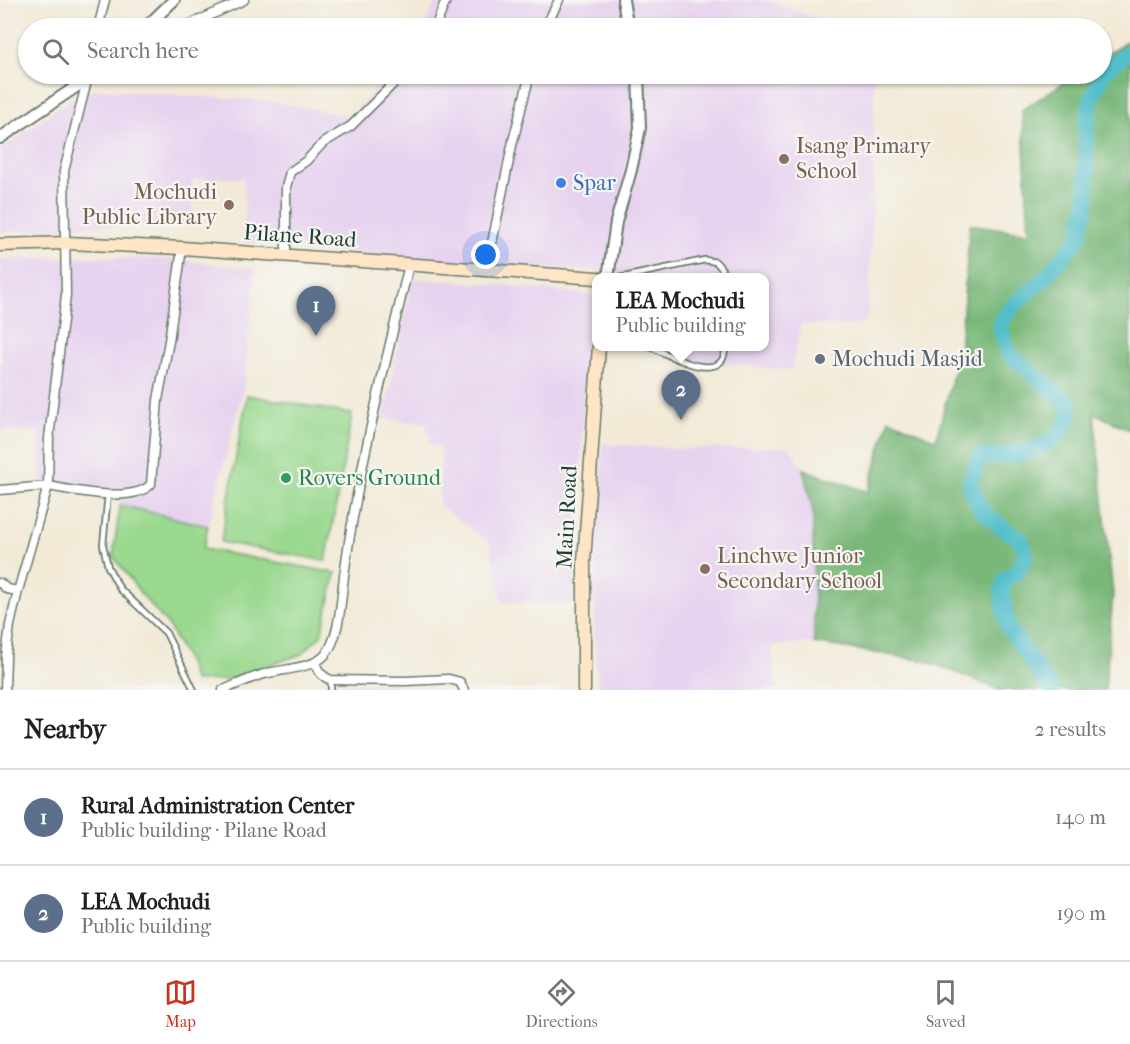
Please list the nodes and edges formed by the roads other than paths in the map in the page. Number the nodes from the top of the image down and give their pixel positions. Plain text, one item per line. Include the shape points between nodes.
1 (105, 0) edge
2 (174, 0) edge
3 (244, 0) edge
4 (446, 0) edge
5 (559, 0) edge
6 (623, 0) edge
7 (100, 18) edge
8 (155, 18) edge
9 (204, 18) edge
10 (439, 18) edge
11 (550, 18) edge
12 (626, 18) edge
13 (77, 84) edge
14 (88, 84) edge
15 (393, 84) edge
16 (527, 84) edge
17 (638, 84) edge
18 (1, 135) edge
19 (67, 243) junction
20 (0, 245) edge
21 (182, 248) junction
22 (286, 255) junction
23 (409, 265) junction
24 (486, 272) junction
25 (609, 273) edge
26 (643, 273) edge
27 (722, 273) edge
28 (592, 278) edge
29 (599, 351) edge
30 (660, 351) edge
31 (725, 351) edge
32 (48, 486) junction
33 (0, 490) edge
34 (108, 495) junction
35 (2, 587) edge
36 (18, 591) junction
37 (315, 663) junction
38 (331, 680) junction
39 (8, 687) edge
40 (194, 690) edge
41 (223, 690) edge
42 (331, 690) edge
43 (464, 690) edge
44 (584, 690) edge

1 - 7 street
2 - 8 street
3 - 9 street
4 - 10 street
5 - 11 street
6 - 12 street
13 - 18 street
14 - 19 street via 64,171
15 - 22 street via 351,126 323,143 290,172 286,187
16 - 24 street
17 - 25 street via 640,128 616,222
19 - 20 main road, Pilane Road
19 - 21 main road, Pilane Road
19 - 32 street via 66,295 49,438
21 - 22 main road, Pilane Road
21 - 34 street via 158,400 151,484 135,493
22 - 23 main road, Pilane Road
23 - 24 main road, Pilane Road
23 - 37 street via 367,444 334,636 329,650
24 - 28 main road, Pilane Road
26 - 27 lane via 705,260 716,262
29 - 44 main road, Main Road via 584,562
30 - 31 lane via 697,368 721,363
32 - 33 street
32 - 34 street
32 - 36 street
34 - 40 lane via 104,545 108,567 120,589 166,633
35 - 36 street
36 - 39 street via 8,635
37 - 38 street via 319,673
37 - 41 street via 262,675
38 - 42 lane
38 - 43 street via 449,679 460,682

